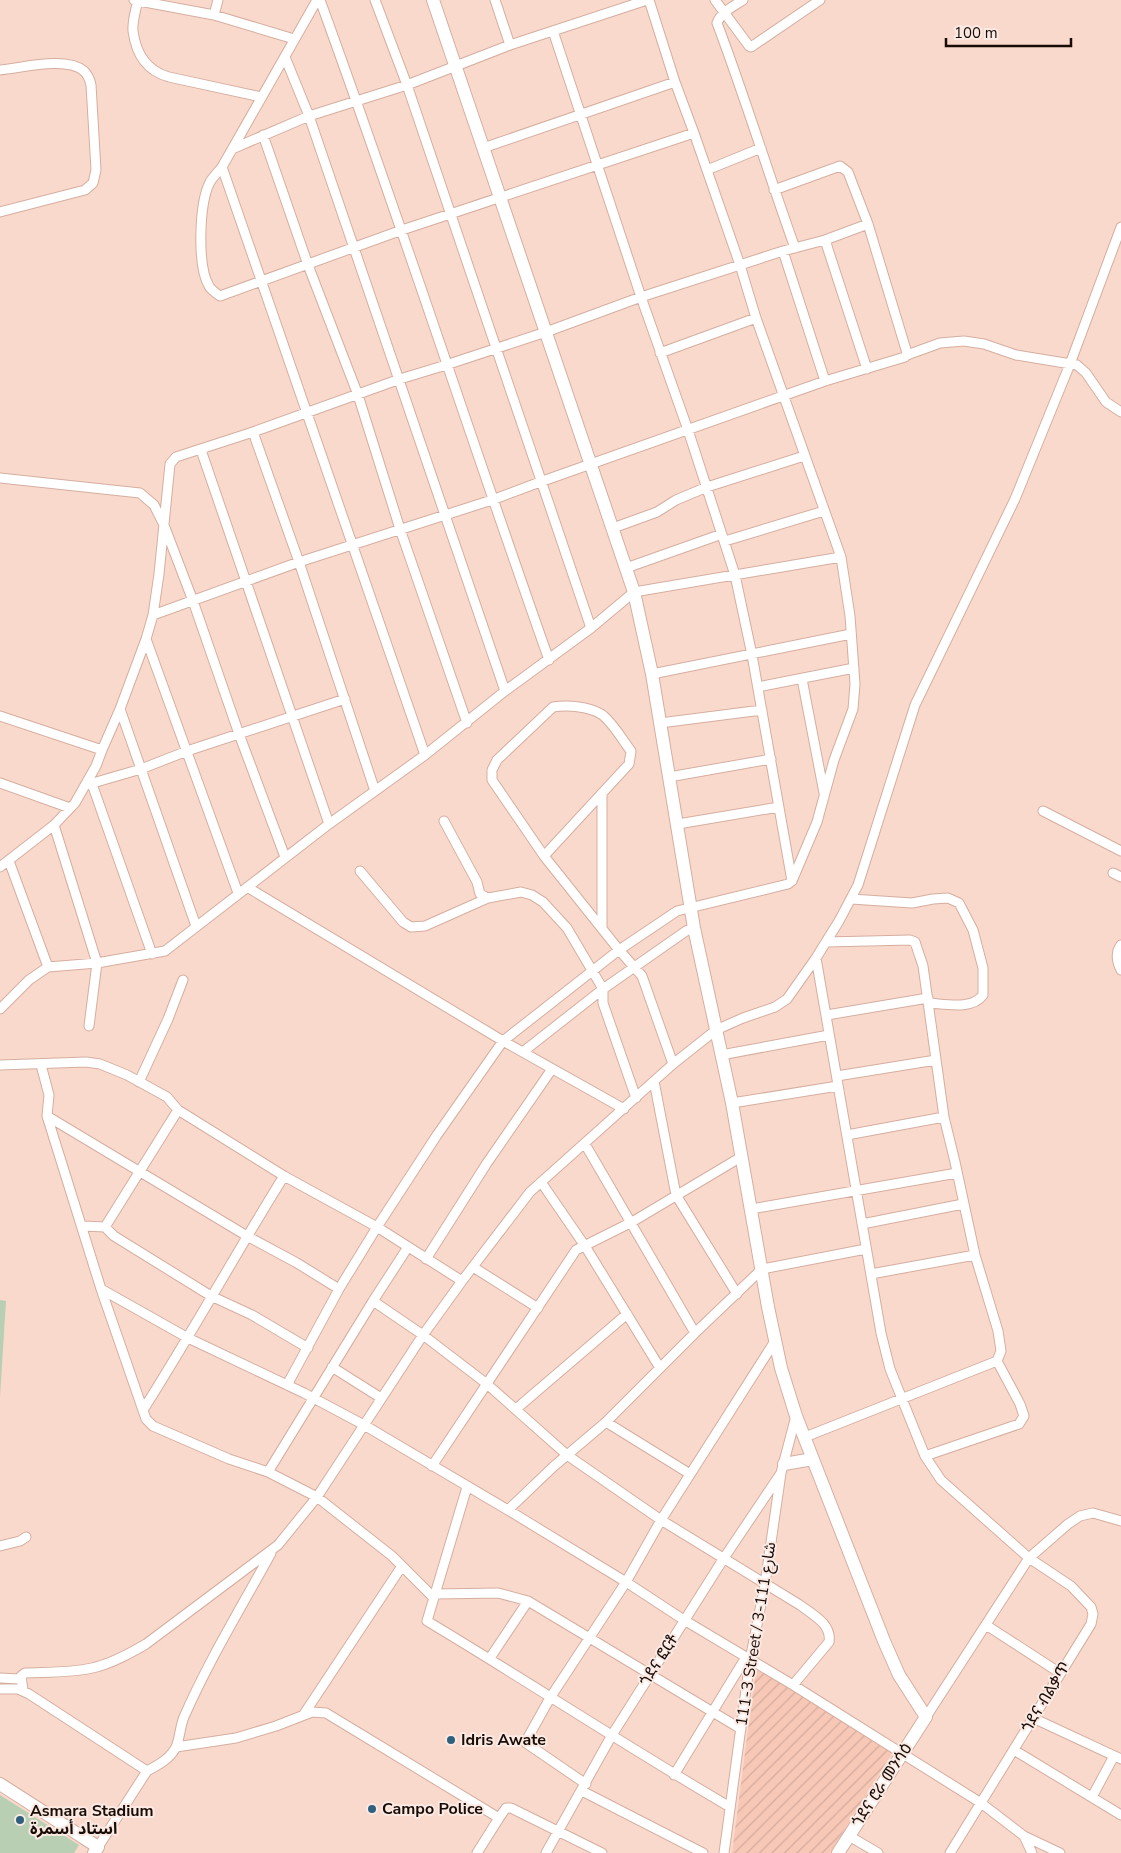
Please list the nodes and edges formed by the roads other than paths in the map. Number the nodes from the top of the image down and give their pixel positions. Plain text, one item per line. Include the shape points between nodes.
1 (137, 0) edge
2 (218, 0) edge
3 (318, 0) edge
4 (375, 0) edge
5 (433, 0) edge
6 (494, 0) edge
7 (648, 0) edge
8 (715, 0) edge
9 (743, 0) edge
10 (820, 0) edge
11 (724, 13) junction
12 (214, 15) junction
13 (553, 31) junction
14 (294, 39) junction
15 (510, 45) junction
16 (285, 57) junction
17 (456, 65) junction
18 (0, 70) edge
19 (674, 82) junction
20 (407, 85) junction
21 (261, 97) junction
22 (357, 101) junction
23 (580, 114) junction
24 (309, 116) junction
25 (694, 133) junction
26 (263, 134) junction
27 (483, 148) junction
28 (761, 148) junction
29 (232, 149) junction
30 (598, 166) junction
31 (222, 167) junction
32 (707, 170) junction
33 (774, 190) junction
34 (500, 198) junction
35 (0, 212) edge
36 (450, 214) junction
37 (868, 224) junction
38 (1121, 227) edge
39 (402, 230) junction
40 (825, 240) junction
41 (354, 248) junction
42 (796, 248) junction
43 (783, 251) junction
44 (308, 265) junction
45 (740, 265) junction
46 (261, 281) junction
47 (641, 297) junction
48 (756, 318) junction
49 (546, 332) junction
50 (495, 349) junction
51 (660, 353) junction
52 (907, 355) junction
53 (1070, 364) junction
54 (446, 365) junction
55 (866, 369) junction
56 (400, 379) junction
57 (825, 381) junction
58 (358, 395) junction
59 (784, 396) junction
60 (306, 412) junction
61 (1121, 412) edge
62 (688, 430) junction
63 (252, 432) junction
64 (201, 450) junction
65 (804, 456) junction
66 (591, 464) junction
67 (0, 478) edge
68 (540, 482) junction
69 (707, 487) junction
70 (492, 500) junction
71 (824, 511) junction
72 (445, 515) junction
73 (164, 525) junction
74 (613, 528) junction
75 (400, 529) junction
76 (724, 537) junction
77 (352, 544) junction
78 (841, 557) junction
79 (299, 562) junction
80 (626, 568) junction
81 (735, 575) junction
82 (245, 581) junction
83 (634, 592) junction
84 (193, 601) junction
85 (153, 615) junction
86 (591, 628) junction
87 (851, 634) junction
88 (146, 639) junction
89 (752, 655) junction
90 (548, 660) junction
91 (854, 668) junction
92 (652, 674) junction
93 (802, 679) junction
94 (758, 687) junction
95 (505, 691) junction
96 (345, 699) junction
97 (120, 709) junction
98 (762, 710) junction
99 (0, 716) edge
100 (293, 716) junction
101 (467, 723) junction
102 (660, 723) junction
103 (239, 734) junction
104 (102, 750) junction
105 (187, 751) junction
106 (425, 755) junction
107 (771, 759) junction
108 (141, 769) junction
109 (669, 777) junction
110 (89, 784) junction
111 (1, 785) edge
112 (375, 791) junction
113 (602, 793) junction
114 (824, 796) junction
115 (779, 807) junction
116 (70, 808) junction
117 (1043, 810) dead end
118 (444, 821) dead end
119 (329, 824) junction
120 (678, 824) junction
121 (54, 825) junction
122 (1121, 851) edge
123 (544, 856) junction
124 (286, 857) junction
125 (8, 861) junction
126 (0, 867) edge
127 (360, 871) dead end
128 (792, 881) junction
129 (247, 887) junction
130 (238, 893) junction
131 (488, 898) junction
132 (850, 899) junction
133 (691, 907) junction
134 (196, 926) junction
135 (602, 928) junction
136 (694, 928) junction
137 (826, 942) junction
138 (1121, 945) edge
139 (619, 950) junction
140 (152, 954) junction
141 (816, 958) junction
142 (97, 963) junction
143 (635, 966) junction
144 (48, 967) junction
145 (1121, 970) edge
146 (593, 972) junction
147 (183, 980) dead end
148 (603, 989) junction
149 (928, 1000) junction
150 (0, 1009) edge
151 (827, 1015) junction
152 (89, 1026) dead end
153 (716, 1030) junction
154 (829, 1035) junction
155 (503, 1040) junction
156 (524, 1051) junction
157 (721, 1055) junction
158 (936, 1060) junction
159 (673, 1064) junction
160 (0, 1065) edge
161 (41, 1065) junction
162 (552, 1069) junction
163 (837, 1076) junction
164 (654, 1081) junction
165 (139, 1082) junction
166 (838, 1086) junction
167 (636, 1098) junction
168 (732, 1104) junction
169 (624, 1109) junction
170 (178, 1110) junction
171 (47, 1116) junction
172 (944, 1117) junction
173 (847, 1135) junction
174 (585, 1144) junction
175 (741, 1157) junction
176 (139, 1171) junction
177 (957, 1173) junction
178 (284, 1176) junction
179 (541, 1182) junction
180 (856, 1191) junction
181 (676, 1195) junction
182 (963, 1204) junction
183 (751, 1209) junction
184 (632, 1222) junction
185 (862, 1224) junction
186 (83, 1226) junction
187 (105, 1227) junction
188 (377, 1228) junction
189 (247, 1236) junction
190 (585, 1246) junction
191 (408, 1247) junction
192 (866, 1249) junction
193 (975, 1255) junction
194 (426, 1259) junction
195 (473, 1267) junction
196 (762, 1269) junction
197 (871, 1274) junction
198 (462, 1281) junction
199 (101, 1289) junction
200 (339, 1289) junction
201 (737, 1294) junction
202 (211, 1296) junction
203 (373, 1301) junction
204 (538, 1308) junction
205 (627, 1314) junction
206 (695, 1332) junction
207 (423, 1335) junction
208 (188, 1338) junction
209 (775, 1340) junction
210 (308, 1348) junction
211 (997, 1361) junction
212 (332, 1367) junction
213 (660, 1368) junction
214 (487, 1384) junction
215 (288, 1386) junction
216 (314, 1398) junction
217 (381, 1398) junction
218 (901, 1398) junction
219 (516, 1408) junction
220 (143, 1410) junction
221 (796, 1416) junction
222 (606, 1422) junction
223 (364, 1425) junction
224 (805, 1437) junction
225 (567, 1455) junction
226 (925, 1456) junction
227 (813, 1458) junction
228 (432, 1466) junction
229 (783, 1468) junction
230 (268, 1472) junction
231 (690, 1474) junction
232 (467, 1487) junction
233 (317, 1497) junction
234 (508, 1510) junction
235 (661, 1520) junction
236 (1121, 1521) edge
237 (26, 1537) dead end
238 (0, 1546) edge
239 (272, 1550) junction
240 (724, 1558) junction
241 (1029, 1558) junction
242 (402, 1566) junction
243 (626, 1582) junction
244 (764, 1584) junction
245 (434, 1596) junction
246 (528, 1601) junction
247 (684, 1620) junction
248 (986, 1625) junction
249 (589, 1638) junction
250 (490, 1658) junction
251 (748, 1658) junction
252 (1060, 1673) junction
253 (651, 1675) junction
254 (0, 1678) edge
255 (20, 1678) junction
256 (792, 1685) junction
257 (0, 1689) edge
258 (23, 1690) junction
259 (550, 1698) junction
260 (713, 1713) junction
261 (304, 1714) junction
262 (926, 1717) junction
263 (1032, 1718) junction
264 (740, 1729) junction
265 (612, 1735) junction
266 (176, 1747) junction
267 (1014, 1750) junction
268 (901, 1754) junction
269 (1118, 1758) edge
270 (147, 1771) junction
271 (674, 1775) junction
272 (0, 1784) edge
273 (584, 1787) junction
274 (1092, 1796) junction
275 (981, 1803) junction
276 (730, 1807) junction
277 (1121, 1815) edge
278 (499, 1818) junction
279 (559, 1832) junction
280 (849, 1836) junction
281 (1024, 1836) junction
282 (96, 1850) edge
283 (477, 1853) edge
284 (546, 1853) edge
285 (602, 1853) edge
286 (703, 1853) edge
287 (724, 1853) edge
288 (838, 1853) edge
289 (878, 1853) edge
290 (950, 1853) edge
291 (1032, 1853) edge
292 (1060, 1853) edge

1 - 12 street
1 - 21 street via 132,30 150,69 160,75
2 - 12 street
3 - 14 street
3 - 22 street
4 - 20 street
5 - 17 main road
6 - 15 street
7 - 13 street
7 - 19 street
8 - 11 street
9 - 11 street
10 - 11 street via 752,47
11 - 28 street via 717,23
12 - 14 street
13 - 15 street
13 - 23 street
14 - 16 street
15 - 17 street
16 - 21 street
16 - 24 street
17 - 20 street
17 - 27 main road
18 - 35 street via 57,64 86,72 91,84 96,170 93,182 85,190
19 - 23 street
19 - 25 street
20 - 22 street
20 - 36 street
21 - 29 street
22 - 24 street
22 - 39 street
23 - 27 street
23 - 30 street
24 - 26 street
24 - 41 street
25 - 30 street
25 - 32 street
26 - 29 street
26 - 44 street
27 - 34 main road
28 - 32 street
28 - 33 street
29 - 31 street
30 - 34 street
30 - 47 street
31 - 46 street
31 - 46 street via 210,183 204,200 201,260 208,286 220,296
32 - 45 street
33 - 37 street via 843,167 848,172
33 - 42 street
34 - 36 street
34 - 49 main road
36 - 39 street
36 - 50 street
37 - 40 street
37 - 52 street
38 - 53 street
39 - 41 street
39 - 54 street
40 - 42 street
40 - 55 street
41 - 44 street
41 - 56 street
42 - 43 street
43 - 45 street
43 - 57 street
44 - 46 street
44 - 58 street
45 - 47 street
45 - 48 street
46 - 60 street
47 - 49 street
47 - 51 street
48 - 51 street
48 - 59 street
49 - 50 street
49 - 66 main road
50 - 54 street
50 - 68 street
51 - 62 street
52 - 53 street via 940,343 964,341
52 - 55 street
53 - 61 street via 1081,368 1106,402
53 - 132 street via 1015,499 915,705
54 - 56 street
54 - 70 street
55 - 57 street
56 - 58 street
56 - 72 street
57 - 59 street
58 - 60 street
58 - 75 street
59 - 62 street
59 - 65 street
60 - 63 street
60 - 77 street
62 - 66 street
62 - 69 street
63 - 64 street
63 - 79 street
64 - 73 street via 176,457 171,462
64 - 82 street
65 - 69 street
65 - 71 street
66 - 68 street
66 - 74 main road
67 - 73 street via 140,493 154,505
68 - 70 street
68 - 86 street
69 - 74 street via 657,512
69 - 76 street
70 - 72 street
70 - 90 street
71 - 76 street
71 - 78 street
72 - 75 street
72 - 95 street
73 - 84 street
73 - 85 street
74 - 80 main road
75 - 77 street
75 - 101 street
76 - 80 street
76 - 81 street
77 - 79 street
77 - 106 street
78 - 81 street
78 - 87 street
79 - 82 street
79 - 96 street
80 - 83 main road
81 - 83 street
81 - 89 street
82 - 84 street
82 - 100 street
83 - 86 street
83 - 92 main road
84 - 85 street
84 - 103 street
85 - 88 street
86 - 90 street
87 - 89 street
87 - 91 street
88 - 97 street
88 - 105 street
89 - 92 street
89 - 94 street
90 - 95 street
91 - 93 street
91 - 114 street via 853,709
92 - 102 main road
93 - 94 street
93 - 114 street
94 - 98 street
95 - 101 street
96 - 100 street
96 - 112 street
97 - 104 street
97 - 108 street
98 - 102 street
98 - 107 street
99 - 104 street
100 - 103 street
100 - 119 street
101 - 106 street
102 - 109 main road
103 - 105 street
103 - 124 street
104 - 110 street
105 - 108 street
105 - 130 street
106 - 112 street
107 - 109 street
107 - 115 street
108 - 110 street
108 - 134 street
109 - 120 main road
110 - 116 street
110 - 140 street
111 - 116 street
112 - 119 street
113 - 123 street
113 - 123 street via 629,764 631,751 606,718 593,711 553,707 498,760 492,770 492,780
113 - 135 street
114 - 128 street via 817,822
115 - 120 street
115 - 128 street
116 - 121 street
117 - 122 street
118 - 131 street via 477,882 480,894
119 - 124 street
120 - 133 main road
121 - 125 street
121 - 142 street
123 - 135 street
124 - 129 street
125 - 126 street
125 - 144 street
127 - 131 street via 411,927 425,926
128 - 133 street
129 - 130 street
129 - 155 street
130 - 134 street
131 - 146 street via 521,892 543,902 568,928
132 - 137 street
132 - 149 street via 912,903 948,898 959,903 973,930 981,959 983,995 974,1003 963,1005
133 - 136 main road
133 - 139 street via 677,911
134 - 140 street via 165,951
135 - 139 street
136 - 143 street
136 - 153 main road
137 - 141 street
137 - 149 street via 914,942 920,951
138 - 145 street via 1117,961
139 - 143 street
139 - 146 street
140 - 142 street
141 - 151 street
141 - 153 street via 787,999 774,1008
142 - 144 street
142 - 152 street
143 - 148 street
143 - 159 street via 642,976
144 - 150 street
146 - 148 street
146 - 155 street
147 - 165 street
148 - 156 street
148 - 167 street via 603,1003
149 - 151 street
149 - 158 street
151 - 154 street
153 - 157 main road
153 - 159 street
154 - 157 street
154 - 163 street
155 - 156 street
155 - 188 street
156 - 162 street
157 - 168 main road
158 - 163 street
158 - 172 street
159 - 164 street
160 - 161 street
161 - 165 street via 100,1064
161 - 171 street via 49,1095
162 - 169 street
162 - 194 street
163 - 166 street
164 - 167 street
164 - 181 street
165 - 170 street via 167,1097
166 - 168 street
166 - 173 street
167 - 169 street
168 - 175 main road
169 - 174 street
170 - 176 street
170 - 178 street
171 - 176 street
171 - 186 street
172 - 173 street
172 - 177 street
173 - 180 street
174 - 179 street
174 - 184 street
175 - 181 street
175 - 183 main road
176 - 187 street
176 - 189 street
177 - 180 street
177 - 182 street
178 - 188 street
178 - 189 street
179 - 190 street
179 - 195 street
180 - 183 street
180 - 185 street
181 - 184 street
181 - 201 street
182 - 185 street
182 - 193 street
183 - 196 main road
184 - 190 street
184 - 206 street
185 - 192 street
186 - 187 street
186 - 199 street
187 - 202 street via 114,1236
188 - 191 street
188 - 200 street
189 - 200 street
189 - 202 street
190 - 204 street via 576,1250
190 - 205 street
191 - 194 street
191 - 203 street
192 - 196 street
192 - 197 street
193 - 197 street
193 - 211 street via 998,1331 1001,1351
194 - 198 street
195 - 198 street
195 - 204 street
196 - 201 street
196 - 209 main road
197 - 218 street via 880,1333
198 - 207 street
199 - 208 street
199 - 220 street
200 - 210 street
201 - 206 street
202 - 208 street
202 - 210 street via 252,1315
203 - 207 street
203 - 212 street
204 - 214 street
205 - 213 street
205 - 219 street
206 - 213 street
207 - 214 street
207 - 217 street
208 - 215 street
208 - 220 street
209 - 221 main road
209 - 231 street
210 - 215 street
211 - 218 street
211 - 226 street via 1020,1404 1024,1416 1019,1424
212 - 216 street
212 - 217 street
213 - 222 street
214 - 219 street
214 - 228 street
215 - 216 street
216 - 223 street
216 - 230 street
217 - 223 street
218 - 224 street
218 - 226 street
219 - 225 street
220 - 230 street via 153,1426
221 - 224 main road
221 - 229 street, 111-3 Street / شارع 111-3
222 - 225 street
222 - 231 street
223 - 228 street
223 - 233 street
224 - 227 main road
225 - 234 street
225 - 235 street
226 - 241 street via 941,1480
227 - 229 main road
227 - 262 main road via 895,1666
228 - 232 street
229 - 240 street, ጎደና ፎርቶ
229 - 244 street, 111-3 Street / شارع 111-3
230 - 233 street
231 - 235 street
232 - 234 street
232 - 245 street
233 - 239 street via 286,1538
233 - 242 street
234 - 243 street
235 - 240 street
235 - 243 street
236 - 241 street via 1093,1513 1080,1516
237 - 238 street
239 - 255 street via 146,1644 126,1655 92,1668 25,1673
239 - 266 street via 203,1677 183,1719
240 - 244 street
240 - 247 street, ጎደና ፎርቶ
241 - 248 street
241 - 252 street, ጎደና ብልቃጥ via 1071,1586 1091,1607 1093,1614 1091,1624
242 - 245 street
242 - 261 street
243 - 247 street
243 - 249 street
244 - 251 street, 111-3 Street / شارع 111-3
244 - 256 street via 820,1619 831,1635 830,1642
245 - 246 street via 498,1594
245 - 250 street via 427,1621
246 - 249 street
246 - 250 street
247 - 251 street
247 - 253 street, ጎደና ፎርቶ
248 - 252 street
248 - 262 street
249 - 253 street
249 - 259 street
250 - 259 street
251 - 256 street
251 - 260 street
251 - 264 street, 111-3 Street / شارع 111-3
252 - 263 street, ጎደና ብልቃጥ
253 - 260 street
253 - 265 street, ጎደና ፎርቶ
254 - 255 street
255 - 258 street
256 - 268 street
257 - 258 street
258 - 270 street
259 - 265 street
259 - 273 street via 525,1742
260 - 264 street
260 - 271 street
261 - 266 street via 243,1736
261 - 278 street via 326,1713
262 - 268 main road, ጎደና ሮራ መንሳዕ
263 - 267 street, ጎደና ብልቃጥ
263 - 269 street
264 - 276 street, 111-3 Street / شارع 111-3
265 - 271 street
265 - 273 street, ጎደና ፎርቶ
266 - 270 street via 165,1761
267 - 274 street
267 - 275 street, ጎደና ብልቃጥ
268 - 275 street
268 - 280 main road, ጎደና ሮራ መንሳዕ
269 - 274 street
270 - 282 street
271 - 276 street
272 - 282 main road
273 - 279 street, ጎደና ፎርቶ
273 - 286 street
274 - 277 street
275 - 281 street
275 - 290 street, ጎደና ብልቃጥ
276 - 287 street, 111-3 Street / شارع 111-3
278 - 279 street via 508,1807
278 - 283 street
279 - 284 street, ጎደና ፎርቶ
279 - 285 street
280 - 288 main road, ጎደና ሮራ መንሳዕ
280 - 289 street
281 - 291 street
281 - 292 street

